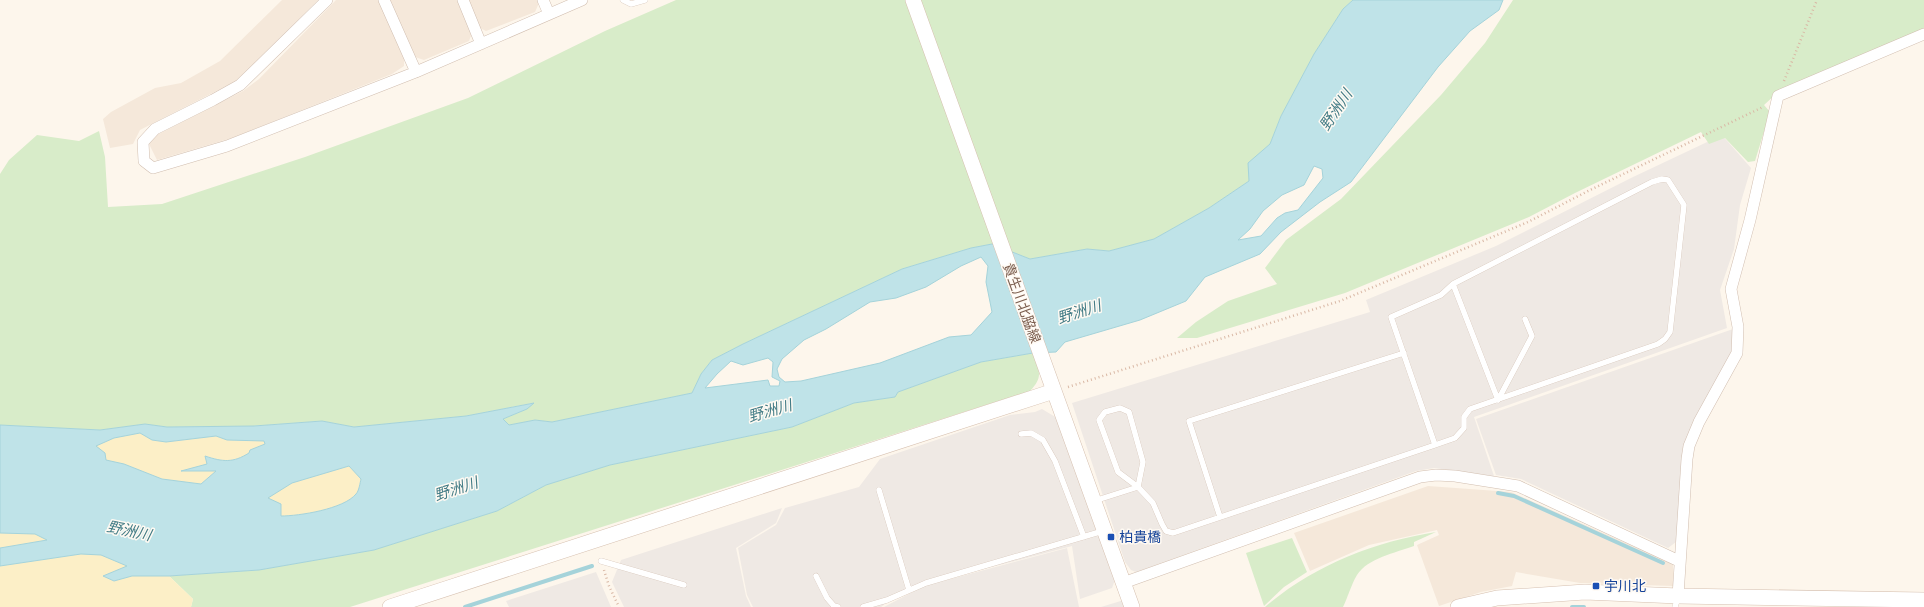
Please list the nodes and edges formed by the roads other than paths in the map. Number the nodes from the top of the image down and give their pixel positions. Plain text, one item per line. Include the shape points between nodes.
1 (327, 0) edge
2 (384, 0) edge
3 (463, 0) edge
4 (543, 0) edge
5 (582, 0) edge
6 (623, 0) edge
7 (645, 0) edge
8 (913, 0) edge
9 (549, 14) junction
10 (1924, 34) edge
11 (481, 44) junction
12 (416, 72) junction
13 (1453, 284) junction
14 (1525, 319) dead end
15 (1404, 353) junction
16 (1054, 391) junction
17 (1498, 400) junction
18 (1021, 434) dead end
19 (1435, 445) junction
20 (1138, 487) junction
21 (879, 490) dead end
22 (1094, 501) junction
23 (1220, 517) junction
24 (1104, 531) junction
25 (1084, 537) junction
26 (601, 561) road end
27 (1679, 561) junction
28 (816, 576) dead end
29 (1123, 583) junction
30 (684, 585) dead end
31 (909, 590) junction
32 (1924, 600) edge
33 (1677, 602) edge
34 (1782, 602) edge
35 (390, 607) edge
36 (838, 607) edge
37 (863, 607) edge
38 (1132, 607) edge
39 (1458, 607) edge

1 - 12 street via 240,85 155,129 143,142 144,161 153,168 227,146
2 - 12 street
3 - 11 street
4 - 9 street
5 - 9 street
6 - 7 lane via 631,4
8 - 16 street, 貴生川北脇線
9 - 11 street
10 - 27 street via 1778,96 1750,220 1731,289 1738,327 1737,353 1699,422 1689,446
11 - 12 street
13 - 15 lane via 1441,295 1391,317
13 - 17 lane
13 - 17 lane via 1662,179 1668,180 1684,205 1670,332 1665,339 1658,344
14 - 17 lane via 1532,336
15 - 19 lane
15 - 23 lane via 1189,421
16 - 22 street, 貴生川北脇線
16 - 35 street
17 - 19 lane via 1470,409 1464,417 1464,428 1455,438
18 - 25 lane via 1031,433 1043,440 1055,461
19 - 23 lane
20 - 20 lane via 1143,462 1129,412 1120,408 1105,412 1099,420 1118,472
20 - 22 lane
20 - 23 lane via 1153,503 1166,531 1173,532
21 - 31 lane
22 - 24 street, 貴生川北脇線
24 - 25 lane
24 - 29 street, 貴生川北脇線
25 - 31 lane
26 - 30 lane
27 - 29 street via 1518,486 1436,475 1420,477
27 - 33 street
28 - 36 lane via 827,598
29 - 38 street, 貴生川北脇線
31 - 37 lane
32 - 34 street
33 - 34 street
33 - 39 street via 1573,592 1498,598

